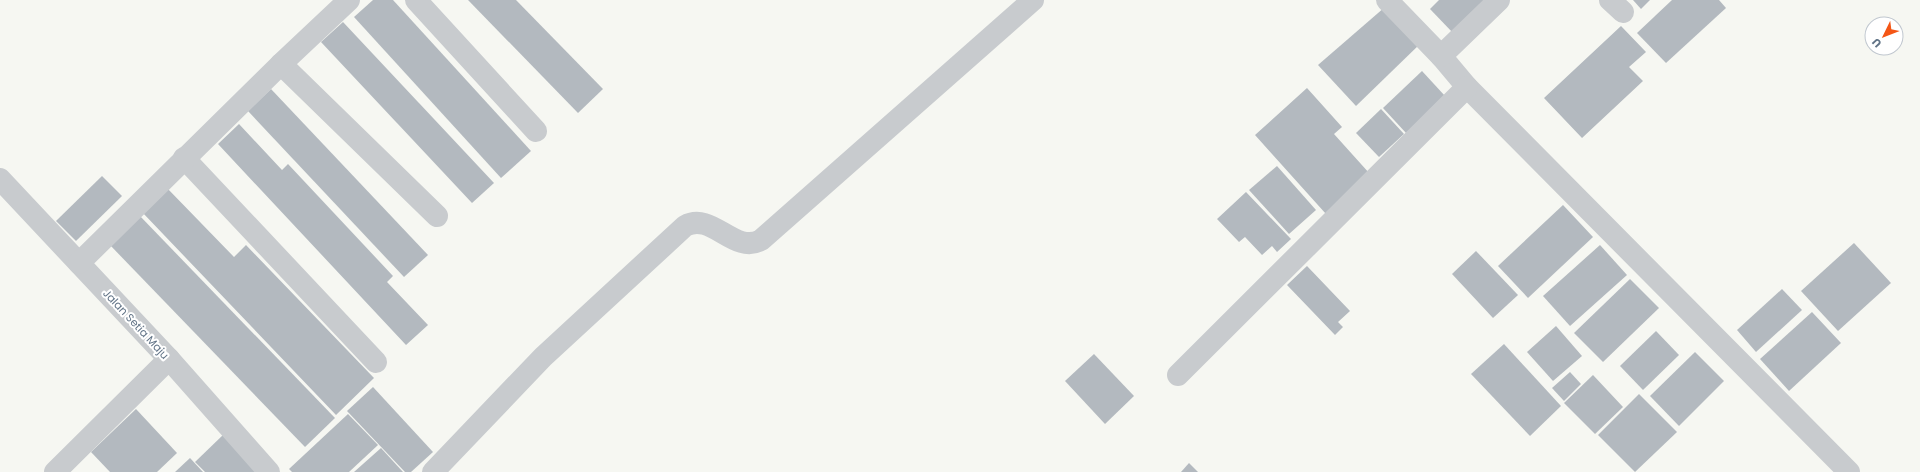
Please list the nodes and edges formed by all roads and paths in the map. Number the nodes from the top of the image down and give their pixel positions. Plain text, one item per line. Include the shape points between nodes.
1 (349, 0) edge
2 (416, 0) edge
3 (1033, 0) edge
4 (1387, 0) edge
5 (1498, 0) edge
6 (1441, 56) junction
7 (281, 64) junction
8 (1467, 87) junction
9 (536, 131) dead end
10 (184, 158) junction
11 (0, 179) edge
12 (436, 216) dead end
13 (78, 263) junction
14 (169, 359) junction
15 (376, 362) dead end
16 (1178, 375) dead end
17 (55, 472) edge
18 (269, 472) edge
19 (433, 472) edge
20 (1849, 472) edge

1 - 7 street
2 - 9 street
3 - 19 street via 761,240 754,244 745,243 702,223 696,222 685,226 543,357
4 - 6 street
5 - 6 street
6 - 8 street
7 - 10 street
7 - 12 street
8 - 16 street
8 - 20 street
10 - 13 street
10 - 15 street
11 - 13 street, Jalan Setia Maju
13 - 14 street, Jalan Setia Maju
14 - 17 street
14 - 18 street, Jalan Setia Maju

